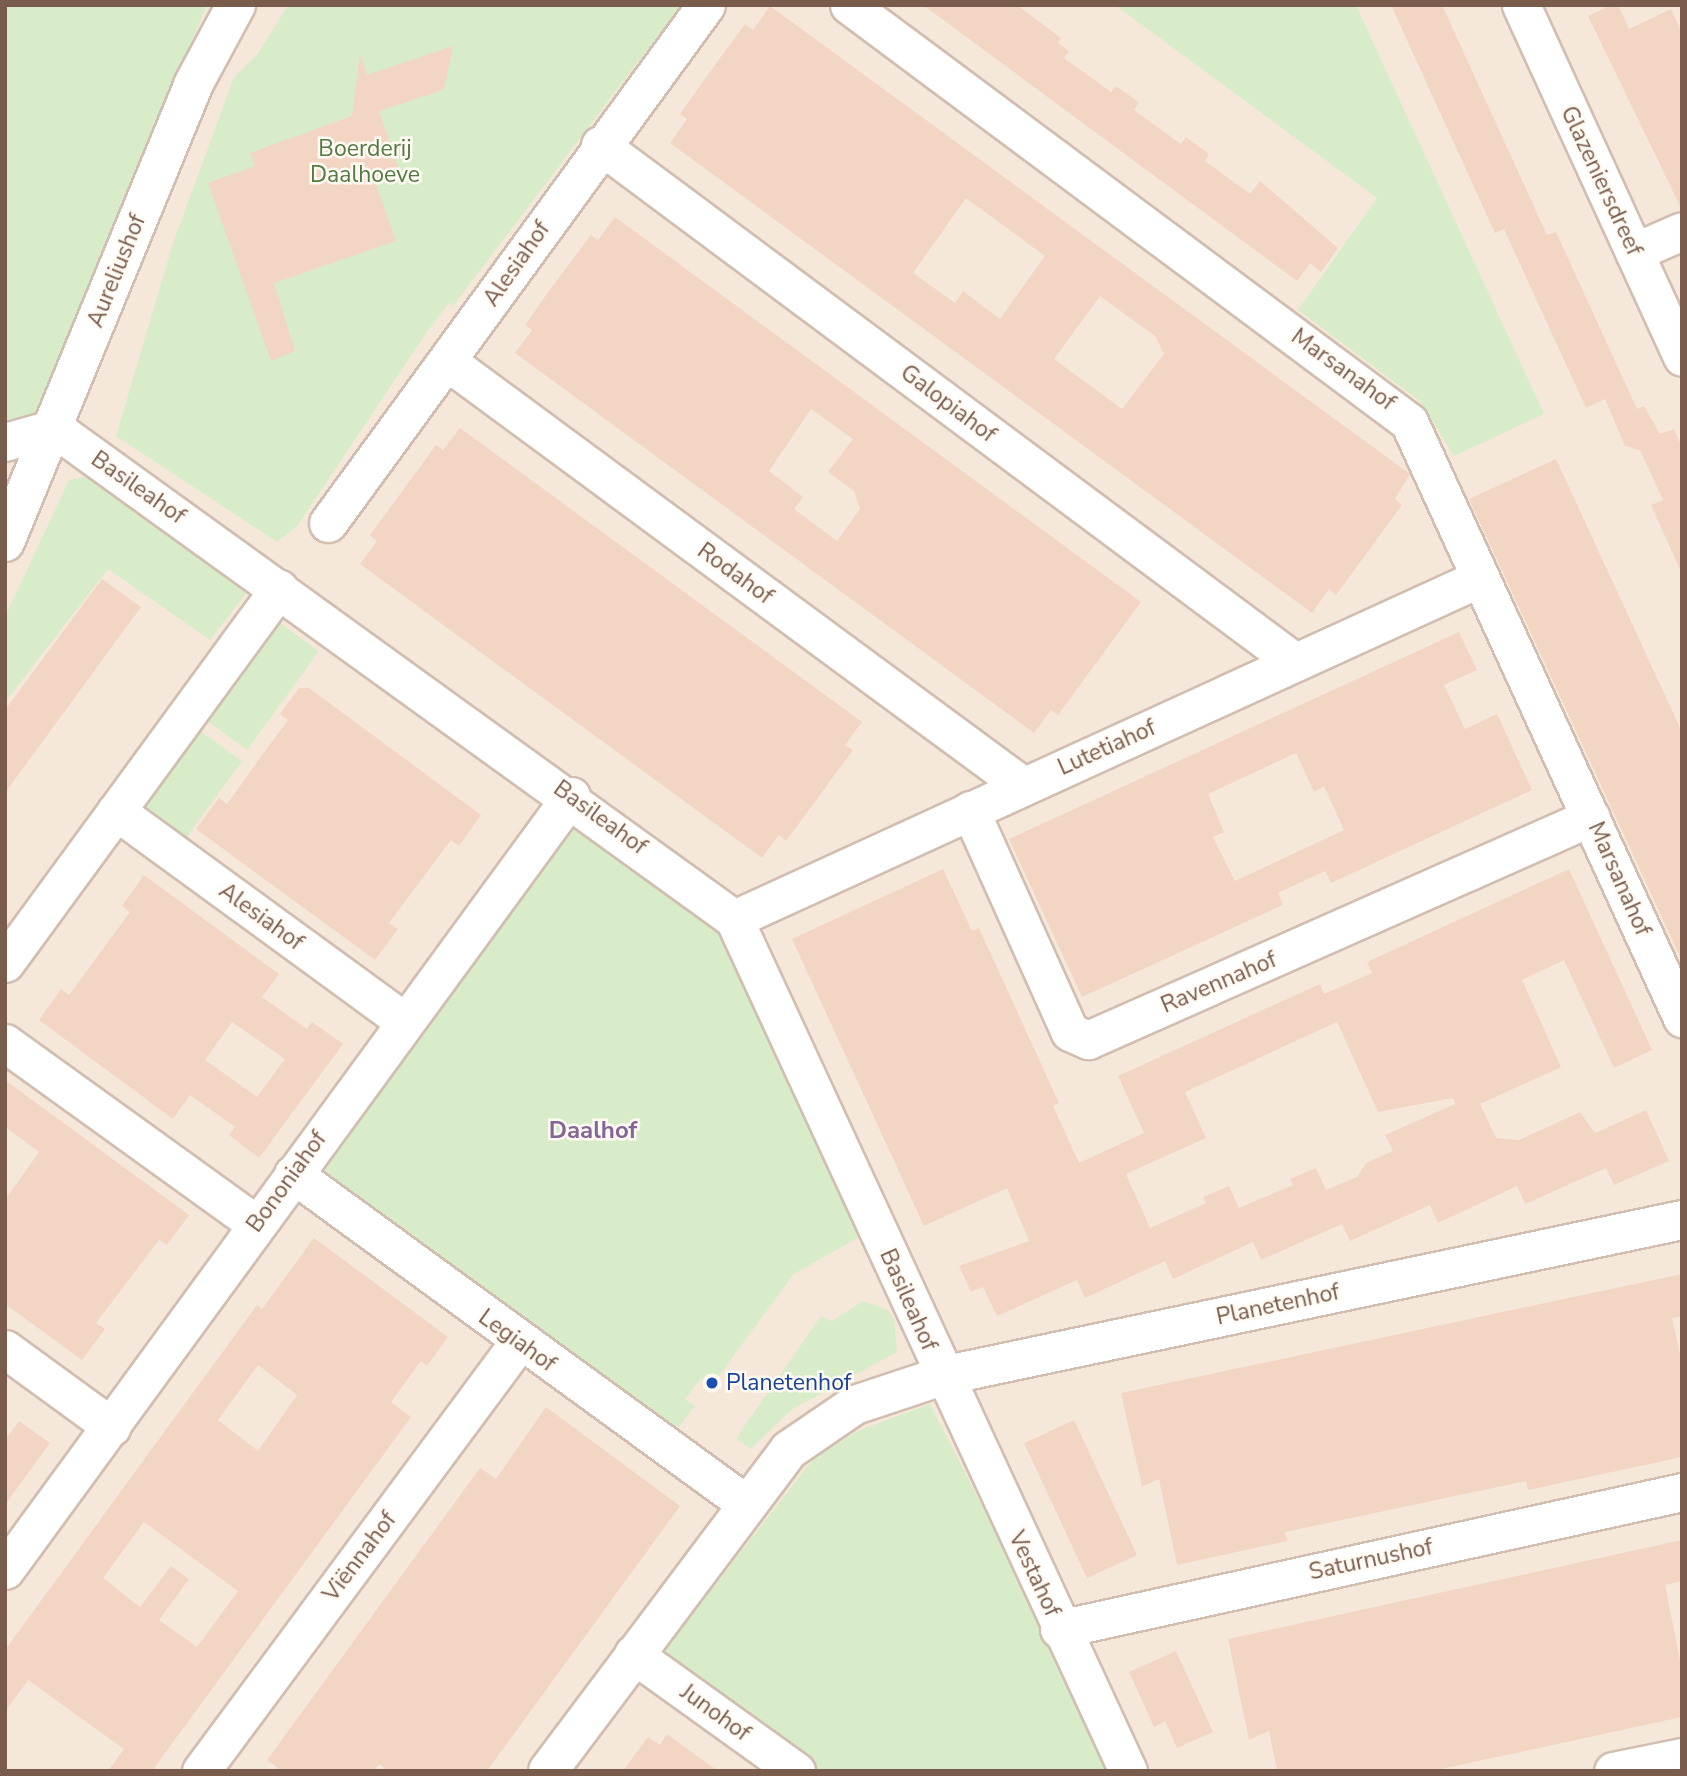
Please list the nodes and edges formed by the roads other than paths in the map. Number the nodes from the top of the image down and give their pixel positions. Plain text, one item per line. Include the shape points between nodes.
1 (236, 5) edge
2 (706, 5) edge
3 (849, 5) edge
4 (1521, 5) edge
5 (600, 145) junction
6 (1682, 231) edge
7 (1634, 252) junction
8 (1682, 357) edge
9 (448, 362) junction
10 (54, 428) junction
11 (5, 442) edge
12 (328, 523) dead end
13 (5, 542) edge
14 (1480, 578) junction
15 (279, 588) junction
16 (1296, 662) junction
17 (1023, 786) junction
18 (571, 796) junction
19 (970, 810) junction
20 (116, 811) junction
21 (1591, 817) junction
22 (734, 919) junction
23 (5, 963) edge
24 (1682, 1018) edge
25 (405, 1022) junction
26 (5, 1043) edge
27 (293, 1174) junction
28 (1682, 1220) edge
29 (256, 1224) junction
30 (518, 1343) junction
31 (5, 1349) edge
32 (942, 1376) junction
33 (112, 1427) junction
34 (1682, 1492) edge
35 (745, 1503) junction
36 (5, 1570) edge
37 (1059, 1629) junction
38 (633, 1654) junction
39 (1682, 1757) edge
40 (201, 1771) edge
41 (548, 1771) edge
42 (796, 1771) edge
43 (1128, 1771) edge
44 (1613, 1771) edge

1 - 10 street, Aureliushof via 193,85
2 - 5 street, Alesiahof
3 - 14 street, Marsanahof via 1396,407 1420,438
4 - 7 street, Glazeniersdreef
5 - 9 street, Alesiahof
5 - 16 street, Galopiahof
6 - 7 street
7 - 8 street, Glazeniersdreef
9 - 12 street, Alesiahof
9 - 17 street, Rodahof
10 - 11 street
10 - 13 street, Aureliushof
10 - 15 street, Basileahof
14 - 16 street, Lutetiahof
14 - 21 street, Marsanahof
15 - 18 street, Basileahof
15 - 20 street
16 - 17 street, Lutetiahof
17 - 19 street, Lutetiahof
18 - 22 street, Basileahof
18 - 25 street, Bononiahof
19 - 21 street, Ravennahof via 1070,1032 1088,1040
19 - 22 street, Lutetiahof
20 - 23 street
20 - 25 street, Alesiahof
21 - 24 street, Marsanahof
22 - 32 street, Basileahof
25 - 27 street, Bononiahof
26 - 29 street
27 - 29 street, Bononiahof
27 - 30 street, Legiahof
28 - 32 street, Planetenhof
29 - 33 street, Bononiahof
30 - 35 street, Legiahof
30 - 40 street, Viënnahof
31 - 33 street
32 - 35 street, Planetenhof via 869,1398 811,1430
32 - 37 street, Vestahof
33 - 36 street, Bononiahof
34 - 37 street, Saturnushof
35 - 38 street, Planetenhof
37 - 43 street, Vestahof
38 - 41 street, Planetenhof
38 - 42 street, Junohof
39 - 44 street

